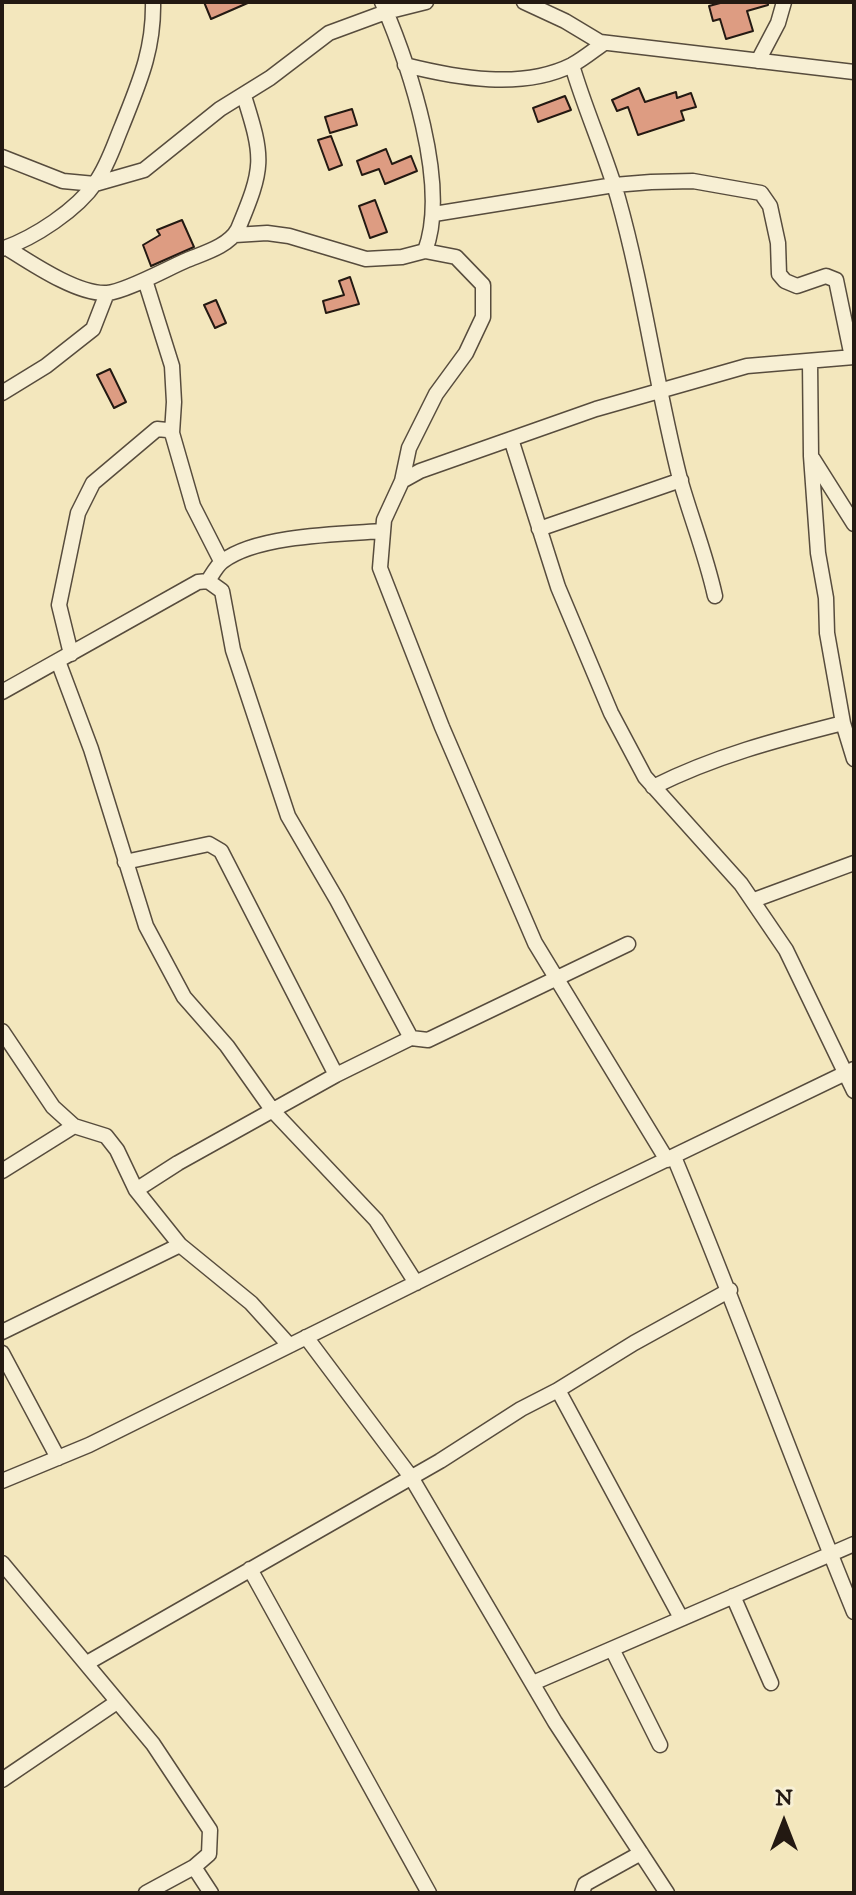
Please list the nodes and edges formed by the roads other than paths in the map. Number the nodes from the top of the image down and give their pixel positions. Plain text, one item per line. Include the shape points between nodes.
1 (153, 2) edge
2 (426, 2) edge
3 (524, 2) edge
4 (784, 2) edge
5 (384, 7) edge
6 (604, 43) junction
7 (758, 61) junction
8 (405, 65) junction
9 (572, 65) junction
10 (854, 72) edge
11 (244, 96) junction
12 (2, 157) edge
13 (95, 184) junction
14 (614, 185) junction
15 (434, 214) junction
16 (235, 235) junction
17 (4, 248) edge
18 (425, 251) junction
19 (145, 280) junction
20 (107, 293) junction
21 (853, 357) edge
22 (810, 362) junction
23 (661, 390) junction
24 (2, 393) edge
25 (172, 433) junction
26 (511, 439) junction
27 (811, 456) junction
28 (681, 480) junction
29 (402, 481) junction
30 (854, 524) edge
31 (539, 529) junction
32 (383, 531) junction
33 (221, 561) junction
34 (208, 581) junction
35 (715, 596) dead end
36 (64, 657) junction
37 (2, 692) edge
38 (843, 723) junction
39 (854, 759) edge
40 (653, 787) junction
41 (125, 862) junction
42 (854, 863) edge
43 (754, 900) junction
44 (628, 944) dead end
45 (556, 978) junction
46 (2, 1031) edge
47 (411, 1038) junction
48 (850, 1071) edge
49 (336, 1075) junction
50 (854, 1091) edge
51 (273, 1111) junction
52 (74, 1126) junction
53 (671, 1159) junction
54 (2, 1171) edge
55 (136, 1190) junction
56 (180, 1245) junction
57 (416, 1283) junction
58 (730, 1290) junction
59 (2, 1332) edge
60 (306, 1337) junction
61 (289, 1345) junction
62 (2, 1353) edge
63 (558, 1390) junction
64 (58, 1458) junction
65 (411, 1477) junction
66 (2, 1481) edge
67 (854, 1544) edge
68 (830, 1554) junction
69 (2, 1563) edge
70 (250, 1569) junction
71 (733, 1596) junction
72 (854, 1612) edge
73 (681, 1618) junction
74 (612, 1649) junction
75 (87, 1663) junction
76 (533, 1683) junction
77 (771, 1683) dead end
78 (117, 1702) junction
79 (660, 1745) dead end
80 (2, 1780) edge
81 (641, 1853) junction
82 (194, 1867) junction
83 (146, 1893) edge
84 (211, 1893) edge
85 (429, 1893) edge
86 (582, 1893) edge
87 (667, 1893) edge

1 - 13 street via 148,60
2 - 5 street
3 - 6 street
4 - 7 street
5 - 8 street
5 - 11 street via 329,33
6 - 7 street
6 - 9 street
7 - 10 street
8 - 9 street via 495,79 535,76
8 - 15 street via 430,165
9 - 14 street
11 - 13 street via 144,170
11 - 16 street via 260,158 256,185
12 - 13 street via 63,181
13 - 17 street via 44,229
14 - 15 street
14 - 21 street via 693,181 761,193 770,206 779,274 797,286 826,276 836,280
14 - 23 street
15 - 18 street
16 - 18 street via 289,236 366,259
16 - 19 street
17 - 20 street via 53,276
18 - 29 street via 456,257 483,285 483,317 409,448
19 - 20 street
19 - 25 street via 172,366
20 - 24 street via 93,329
21 - 22 street
22 - 23 street via 747,366
22 - 27 street
23 - 26 street
23 - 28 street
25 - 33 street via 193,506
25 - 36 street via 157,429 93,483 78,513 59,605
26 - 29 street
26 - 31 street
27 - 30 street
27 - 38 street via 827,633
28 - 31 street
28 - 35 street
29 - 32 street
31 - 40 street via 611,713
32 - 33 street via 278,542
32 - 45 street via 380,568 416,663 511,891
33 - 34 street
34 - 36 street
34 - 47 street via 222,591 233,650 288,816
36 - 37 street
36 - 41 street
38 - 39 street
38 - 40 street via 734,752
40 - 43 street
41 - 49 street via 209,844 221,851
41 - 51 street via 146,926 184,997
42 - 43 street
43 - 48 street
44 - 45 street
45 - 47 street via 428,1040
45 - 53 street
46 - 52 street via 53,1107
47 - 49 street
48 - 50 street
48 - 53 street
49 - 51 street
51 - 55 street
51 - 57 street via 376,1220
52 - 54 street
52 - 55 street via 106,1136
53 - 57 street
53 - 58 street
55 - 56 street
56 - 59 street
56 - 61 street via 251,1303
57 - 60 street
58 - 63 street
58 - 68 street
60 - 61 street
60 - 65 street
61 - 64 street
62 - 64 street
63 - 65 street
63 - 73 street
64 - 66 street
65 - 70 street
65 - 76 street
67 - 68 street
68 - 71 street
68 - 72 street
69 - 75 street
70 - 75 street
70 - 85 street
71 - 73 street
71 - 77 street
73 - 74 street
74 - 76 street
74 - 79 street
75 - 78 street
76 - 81 street
78 - 80 street
78 - 82 street via 153,1744 210,1830 209,1854
81 - 86 street via 585,1884
81 - 87 street
82 - 83 street
82 - 84 street

